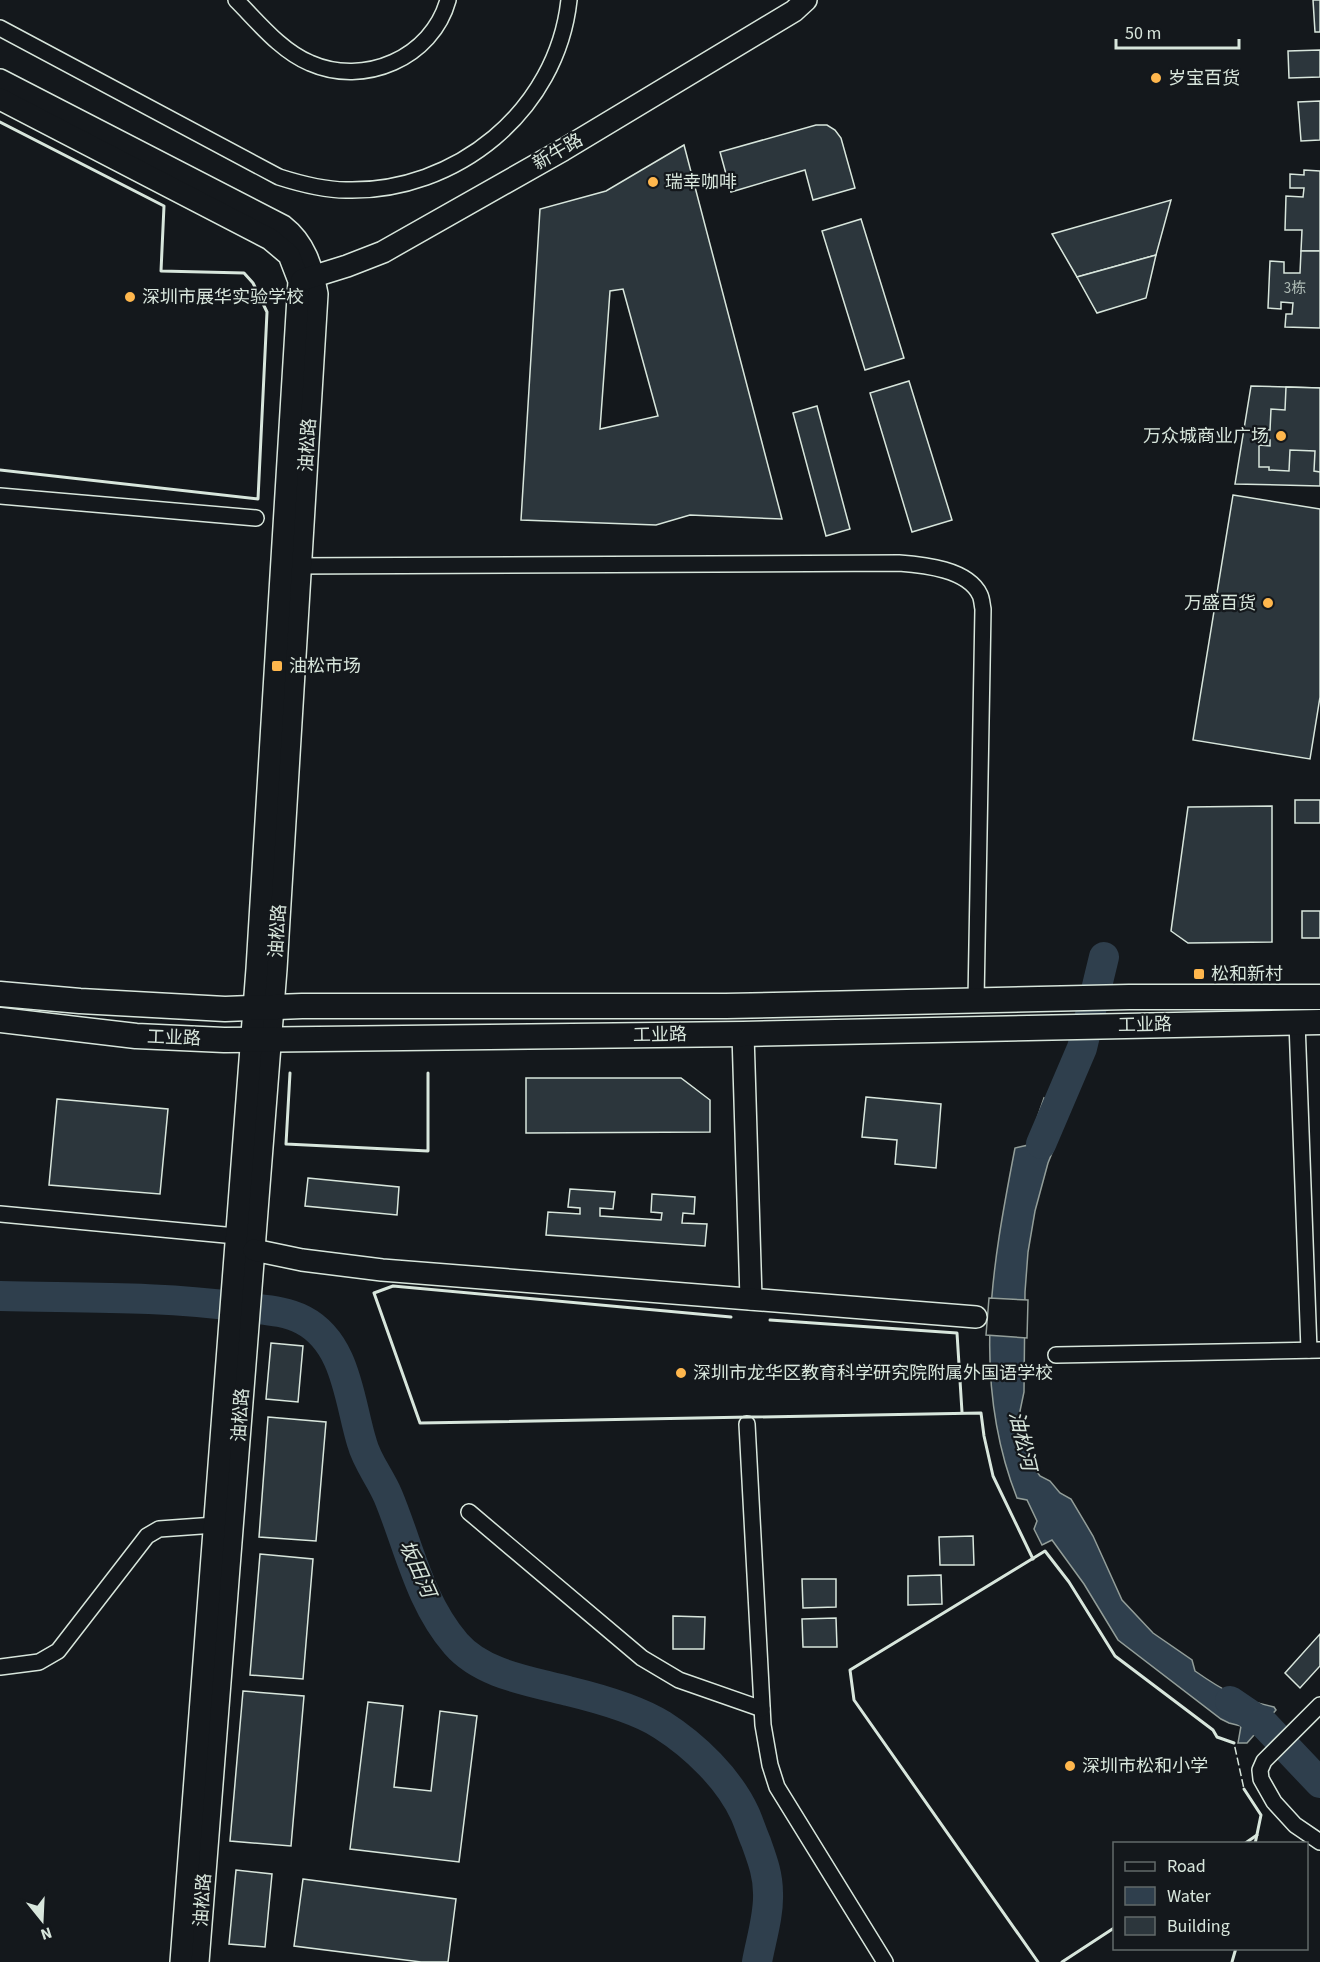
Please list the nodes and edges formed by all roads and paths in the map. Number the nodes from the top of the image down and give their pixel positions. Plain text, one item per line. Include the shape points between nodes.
1 (236, 0) edge
2 (448, 0) edge
3 (569, 0) edge
4 (806, 0) edge
5 (0, 28) edge
6 (0, 80) edge
7 (0, 99) edge
8 (306, 278) junction
9 (0, 496) edge
10 (256, 518) dead end
11 (291, 566) junction
12 (0, 994) edge
13 (1320, 997) edge
14 (976, 1001) junction
15 (263, 1008) junction
16 (0, 1020) edge
17 (1308, 1022) edge
18 (742, 1034) junction
19 (261, 1039) junction
20 (0, 1214) edge
21 (236, 1236) junction
22 (247, 1260) junction
23 (751, 1299) junction
24 (976, 1317) dead end
25 (238, 1341) junction
26 (1315, 1350) edge
27 (1056, 1355) dead end
28 (747, 1424) dead end
29 (469, 1512) dead end
30 (215, 1525) junction
31 (0, 1667) edge
32 (1320, 1705) edge
33 (762, 1709) junction
34 (1320, 1842) edge
35 (181, 1962) edge
36 (198, 1962) edge
37 (885, 1962) edge

1 - 2 street via 291,52 328,70 349,72 379,68 408,55 436,26
3 - 5 street via 549,69 525,107 493,140 434,175 368,190 322,188 279,177
4 - 8 street, 新牛路 via 563,150 383,252
6 - 8 street, 油松路 via 282,226 303,248
7 - 8 street, 油松路 via 270,239 289,255
8 - 11 street, 油松路 via 317,306
9 - 10 street
11 - 14 street via 899,563 952,572 980,595 983,609
11 - 15 street, 油松路
12 - 15 main road, 工业路 via 225,1010
13 - 14 main road, 工业路
14 - 15 main road, 工业路
15 - 19 street, 油松路
16 - 19 main road, 工业路 via 136,1036
17 - 18 main road, 工业路
17 - 26 street
18 - 19 main road, 工业路
18 - 23 street
19 - 21 street, 油松路
19 - 22 street, 油松路
20 - 21 street
21 - 22 street, 油松路
22 - 23 street via 302,1260 382,1270
22 - 25 street, 油松路
23 - 24 street
25 - 30 street, 油松路
25 - 36 street, 油松路
26 - 27 street
28 - 33 street
29 - 33 street via 642,1658 678,1680
30 - 31 street via 154,1531 58,1651 39,1662
30 - 35 street, 油松路
32 - 34 street via 1264,1761 1260,1770 1274,1802 1295,1825
33 - 37 street via 765,1745 777,1787

